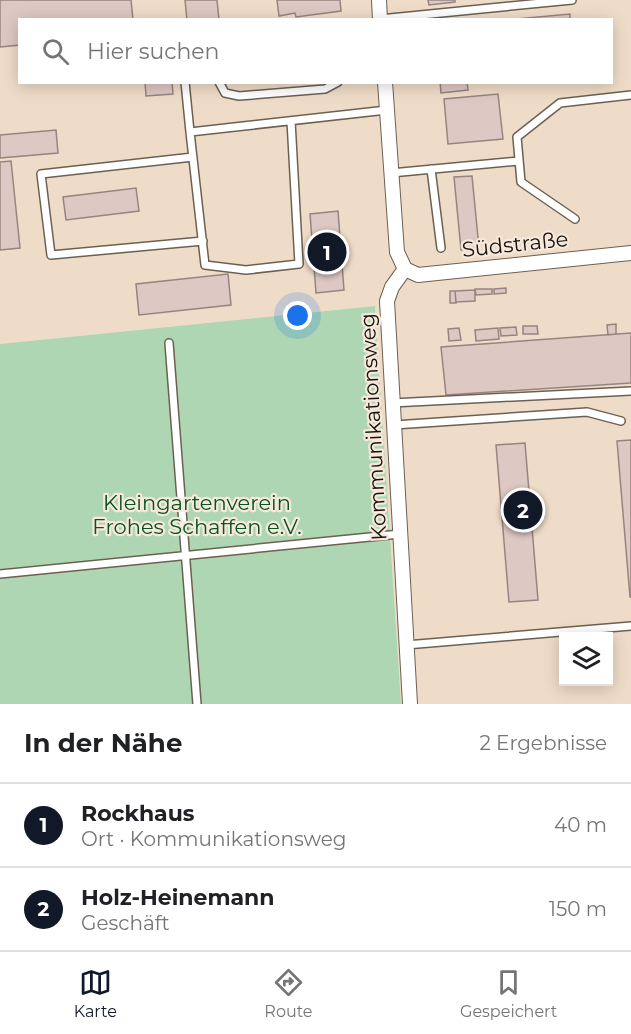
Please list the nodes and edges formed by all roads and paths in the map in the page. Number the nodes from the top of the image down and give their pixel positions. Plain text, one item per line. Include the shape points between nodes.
1 (379, 0) edge
2 (572, 0) edge
3 (380, 18) edge
4 (390, 18) edge
5 (185, 84) edge
6 (220, 84) edge
7 (334, 84) edge
8 (385, 84) edge
9 (631, 94) edge
10 (387, 110) junction
11 (291, 121) junction
12 (190, 132) junction
13 (193, 157) junction
14 (519, 161) junction
15 (431, 169) junction
16 (391, 173) junction
17 (575, 219) dead end
18 (203, 241) junction
19 (441, 248) dead end
20 (631, 253) edge
21 (405, 269) junction
22 (168, 343) dead end
23 (631, 391) edge
24 (392, 403) junction
25 (621, 421) dead end
26 (394, 425) junction
27 (400, 534) junction
28 (185, 555) junction
29 (0, 574) edge
30 (631, 626) edge
31 (406, 645) junction
32 (197, 704) edge
33 (410, 704) edge

1 - 3 street
2 - 4 lane
5 - 12 lane
6 - 7 lane via 225,93 239,96
8 - 10 street
9 - 14 lane via 560,103 517,137
10 - 11 lane
10 - 16 street
11 - 12 lane
11 - 18 lane via 299,264 246,270 205,265
12 - 13 lane
13 - 18 lane
13 - 18 lane via 41,174 51,255
14 - 15 lane
14 - 17 lane via 521,182
15 - 16 lane
15 - 19 lane
16 - 21 street via 397,252
20 - 21 street, Südstraße via 418,275
21 - 24 street, Kommunikationsweg via 387,301
22 - 28 lane
23 - 24 lane
24 - 26 street, Kommunikationsweg
25 - 26 lane via 587,412
26 - 27 street, Kommunikationsweg
27 - 28 lane
27 - 31 street, Kommunikationsweg
28 - 29 lane
28 - 32 lane
30 - 31 lane
31 - 33 street, Kommunikationsweg

